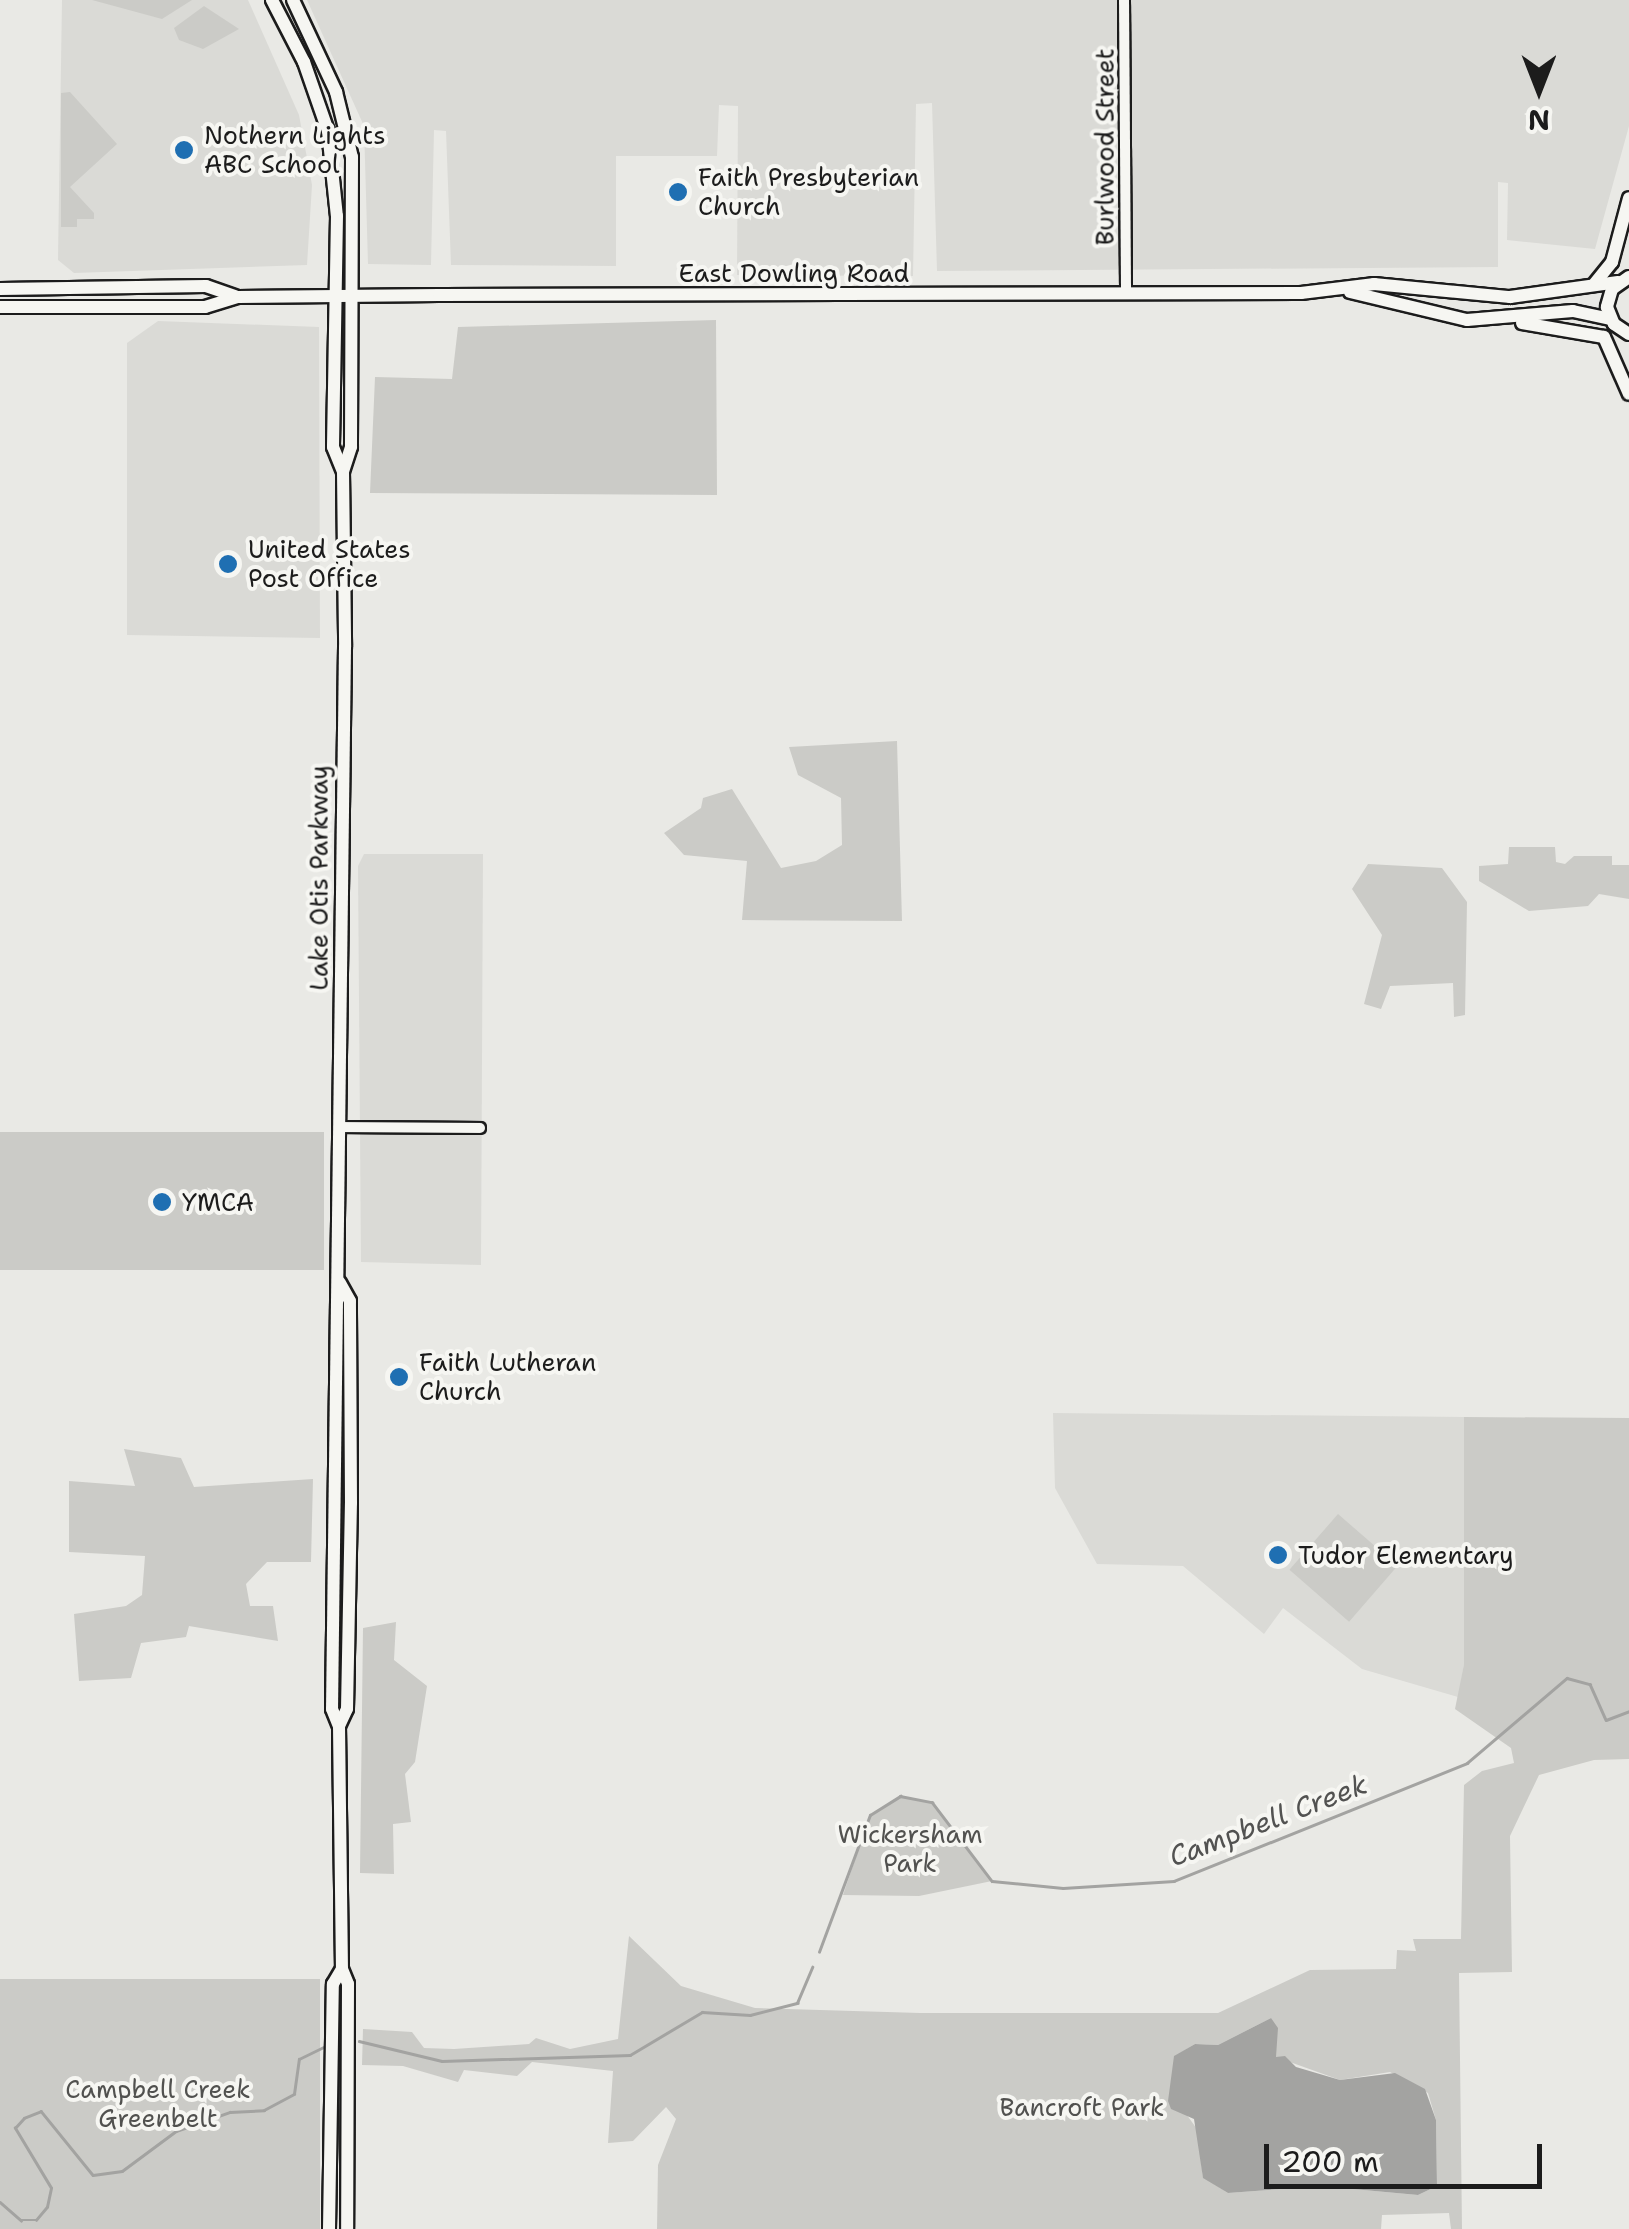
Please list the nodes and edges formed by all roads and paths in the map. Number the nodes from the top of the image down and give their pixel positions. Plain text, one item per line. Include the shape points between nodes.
1 (272, 0) edge
2 (293, 0) edge
3 (1124, 0) edge
4 (1629, 198) edge
5 (1629, 264) edge
6 (1624, 279) edge
7 (1595, 283) junction
8 (0, 289) edge
9 (1350, 292) junction
10 (1126, 294) junction
11 (238, 297) junction
12 (355, 297) junction
13 (335, 298) junction
14 (0, 307) edge
15 (1510, 320) junction
16 (1612, 322) junction
17 (1629, 334) edge
18 (1611, 351) junction
19 (1629, 394) edge
20 (343, 472) junction
21 (341, 1127) junction
22 (480, 1128) dead end
23 (342, 1969) junction
24 (329, 2229) edge
25 (347, 2229) edge

1 - 13 main road, Lake Otis Parkway via 304,62 328,131
2 - 12 main road, Lake Otis Parkway via 336,92 352,158
3 - 10 street, Burlwood Street
4 - 7 main road via 1612,262
5 - 6 main road
6 - 7 main road, East Dowling Road
6 - 16 main road via 1608,298
7 - 9 main road, East Dowling Road via 1510,297 1374,284
8 - 11 main road, East Dowling Road via 206,286
9 - 10 main road, East Dowling Road
9 - 15 main road, East Dowling Road via 1467,320
10 - 12 main road, East Dowling Road
11 - 13 main road, East Dowling Road
11 - 14 main road, East Dowling Road via 204,307
12 - 13 main road, East Dowling Road
12 - 20 main road, Lake Otis Parkway via 351,447
13 - 20 main road, Lake Otis Parkway via 333,447
15 - 16 main road, East Dowling Road via 1574,312
15 - 18 main road via 1581,329 1604,337
16 - 17 main road
16 - 18 main road
18 - 19 main road
20 - 21 main road, Lake Otis Parkway
21 - 22 street
21 - 23 main road, Lake Otis Parkway via 340,1284 332,1302 332,1710 340,1726
23 - 24 main road, Lake Otis Parkway via 333,1984
23 - 25 main road, Lake Otis Parkway

